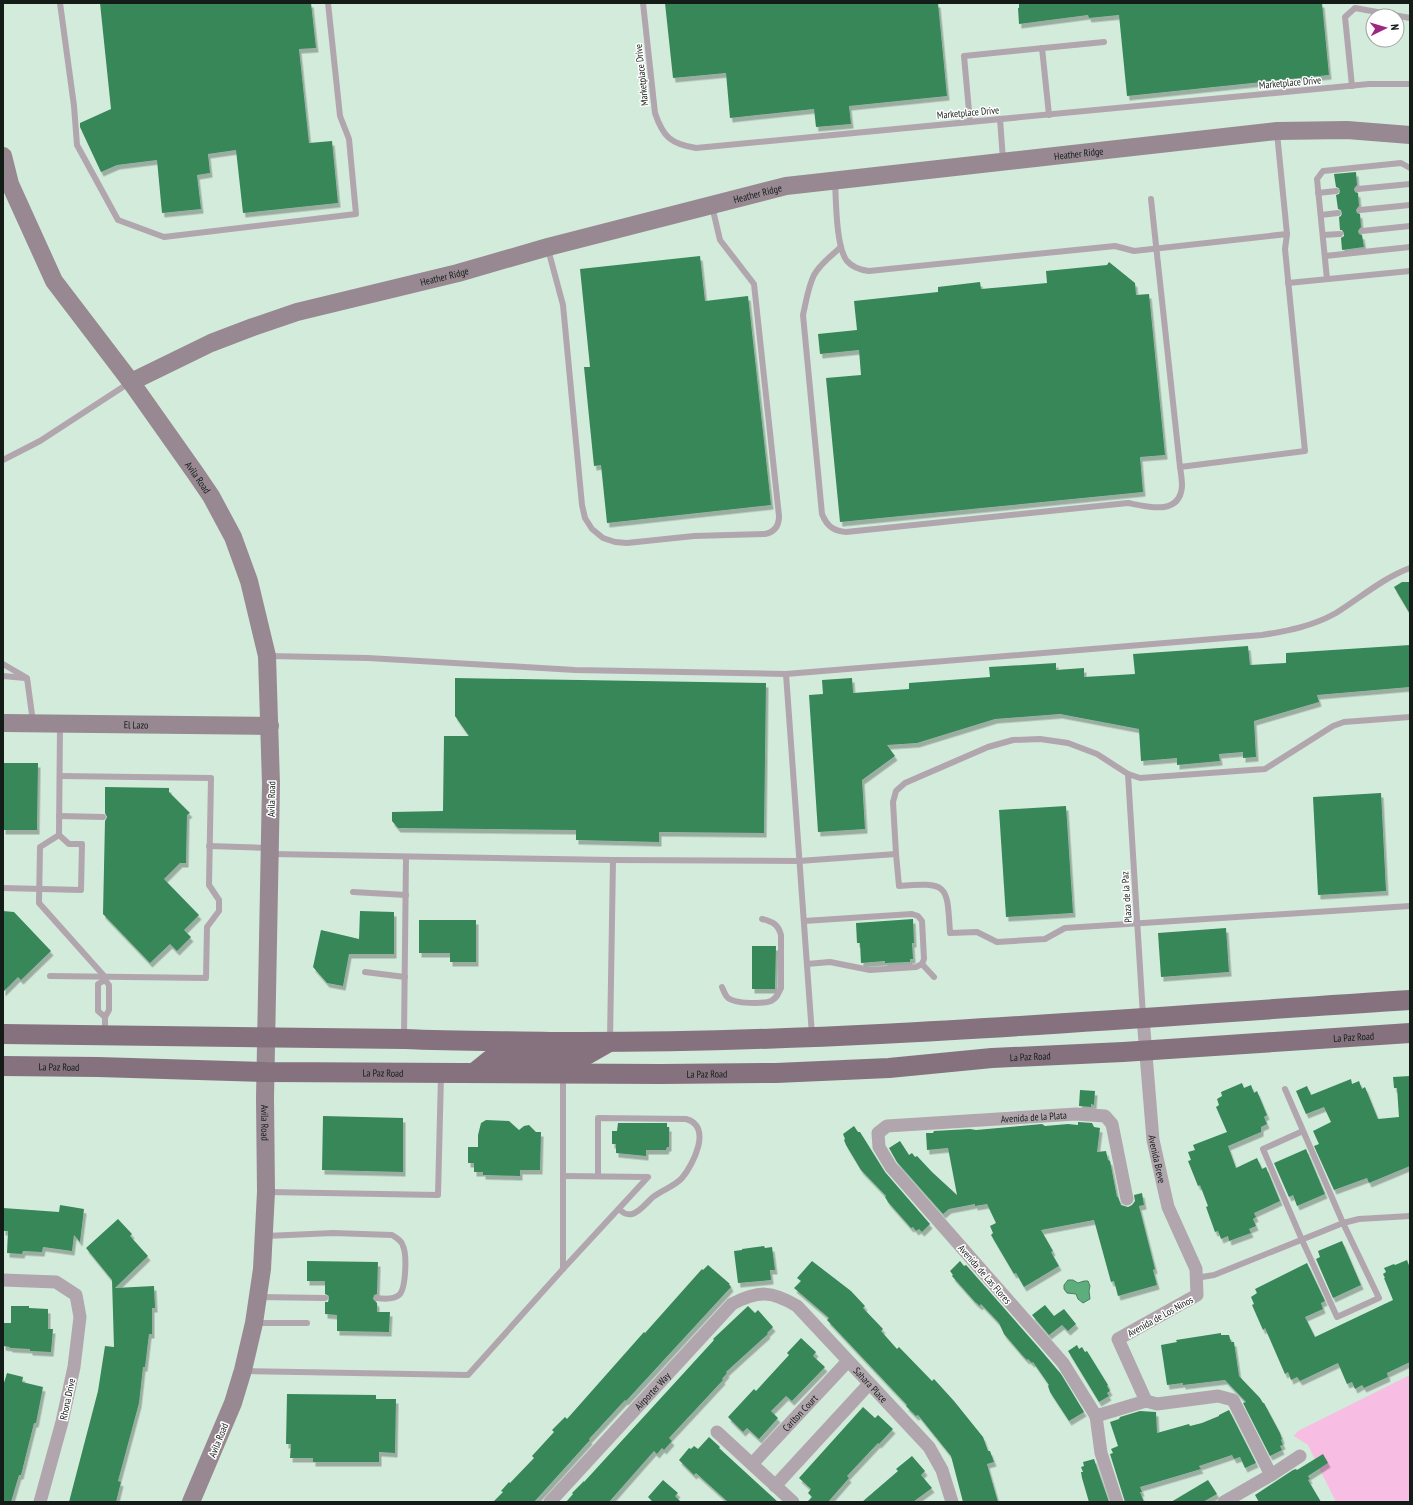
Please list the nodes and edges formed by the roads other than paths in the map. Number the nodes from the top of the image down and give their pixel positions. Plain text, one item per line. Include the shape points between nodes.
1 (60, 3) edge
2 (328, 3) edge
3 (643, 3) edge
4 (1410, 18) edge
5 (1104, 42) dead end
6 (1042, 48) junction
7 (1410, 84) edge
8 (1352, 86) junction
9 (1049, 115) junction
10 (1000, 119) junction
11 (970, 122) junction
12 (1277, 131) junction
13 (1410, 135) edge
14 (3, 156) edge
15 (1003, 161) junction
16 (1410, 168) edge
17 (835, 180) junction
18 (1410, 184) edge
19 (1358, 189) dead end
20 (1336, 192) dead end
21 (1318, 193) junction
22 (1151, 199) dead end
23 (712, 205) junction
24 (1410, 205) edge
25 (1360, 210) dead end
26 (1338, 213) dead end
27 (1321, 215) junction
28 (1410, 226) edge
29 (1362, 231) dead end
30 (1287, 234) junction
31 (1340, 234) dead end
32 (1323, 235) junction
33 (841, 247) junction
34 (1410, 247) edge
35 (548, 248) junction
36 (1156, 249) junction
37 (1325, 256) junction
38 (1410, 271) edge
39 (1327, 279) junction
40 (1288, 283) junction
41 (130, 382) junction
42 (3, 460) edge
43 (1180, 467) junction
44 (1410, 568) edge
45 (267, 656) junction
46 (3, 664) edge
47 (786, 674) junction
48 (3, 676) edge
49 (27, 678) junction
50 (1410, 717) edge
51 (3, 723) edge
52 (33, 723) junction
53 (60, 724) junction
54 (270, 726) junction
55 (1128, 774) junction
56 (60, 776) junction
57 (59, 816) junction
58 (103, 817) dead end
59 (59, 835) junction
60 (209, 846) junction
61 (270, 851) junction
62 (896, 854) junction
63 (406, 857) junction
64 (613, 860) junction
65 (799, 861) junction
66 (3, 888) edge
67 (40, 888) junction
68 (353, 892) dead end
69 (406, 895) junction
70 (1410, 906) edge
71 (762, 919) dead end
72 (804, 921) junction
73 (1137, 922) junction
74 (807, 964) junction
75 (922, 964) junction
76 (365, 972) dead end
77 (50, 976) dead end
78 (405, 977) junction
79 (934, 977) dead end
80 (105, 979) junction
81 (722, 987) dead end
82 (1410, 1000) edge
83 (1143, 1018) junction
84 (105, 1026) junction
85 (1410, 1033) edge
86 (3, 1034) edge
87 (812, 1037) junction
88 (266, 1038) junction
89 (404, 1039) junction
90 (610, 1042) junction
91 (1146, 1051) junction
92 (3, 1066) edge
93 (266, 1072) junction
94 (474, 1072) junction
95 (441, 1073) junction
96 (563, 1074) junction
97 (1285, 1089) dead end
98 (1303, 1131) junction
99 (878, 1133) joint
100 (563, 1176) junction
101 (598, 1176) junction
102 (266, 1192) junction
103 (1126, 1199) dead end
104 (618, 1209) junction
105 (1410, 1216) edge
106 (1343, 1223) junction
107 (264, 1236) junction
108 (1302, 1240) junction
109 (563, 1269) junction
110 (1196, 1278) junction
111 (3, 1280) edge
112 (762, 1293) joint
113 (1197, 1295) joint
114 (258, 1297) junction
115 (325, 1298) dead end
116 (377, 1298) dead end
117 (254, 1322) junction
118 (307, 1323) dead end
119 (848, 1361) junction
120 (243, 1370) junction
121 (869, 1384) junction
122 (1146, 1401) junction
123 (1096, 1416) junction
124 (717, 1432) dead end
125 (1300, 1456) dead end
126 (752, 1464) junction
127 (1271, 1475) junction
128 (775, 1486) junction
129 (40, 1502) edge
130 (191, 1502) edge
131 (550, 1502) edge
132 (793, 1502) edge
133 (952, 1502) edge
134 (1117, 1502) edge
135 (1224, 1502) edge

1 - 2 lane via 78,145 118,220 164,237 356,214 349,139 340,116
3 - 11 lane, Marketplace Drive via 655,113 660,128 680,146 725,146
4 - 8 lane via 1355,8 1345,17
5 - 6 lane
6 - 9 lane
6 - 11 lane via 964,56
7 - 8 lane, Marketplace Drive
8 - 9 lane, Marketplace Drive
9 - 10 lane, Marketplace Drive
10 - 11 lane, Marketplace Drive
10 - 15 lane
12 - 13 street, Heather Ridge via 1347,130
12 - 15 street, Heather Ridge
12 - 30 lane
14 - 41 street, Avila Road via 10,184 54,281
15 - 17 street, Heather Ridge
16 - 21 lane via 1401,163 1323,171 1317,179
17 - 23 street, Heather Ridge via 786,186
17 - 33 lane
18 - 19 lane
20 - 21 lane
21 - 27 lane
22 - 36 lane
23 - 35 street, Heather Ridge
23 - 35 lane via 720,240 754,284 779,516 779,523 772,533 694,536 627,543 603,538 592,529 585,518 582,505 563,305
24 - 25 lane
26 - 27 lane
27 - 32 lane
28 - 29 lane
30 - 36 lane
30 - 40 lane via 1285,249
31 - 32 lane
32 - 37 lane
33 - 36 lane via 847,261 853,267 869,271 1115,246 1134,251
33 - 43 lane via 814,274 803,315 822,514 825,523 831,528 846,532 1128,503 1168,507 1176,502 1180,495
34 - 37 lane
35 - 41 street, Heather Ridge via 458,274 297,312 211,343
36 - 43 lane
37 - 39 lane
38 - 39 lane
39 - 40 lane
40 - 43 lane via 1305,451
41 - 42 lane via 40,442
41 - 45 street, Avila Road via 211,496 233,537 249,581
44 - 47 lane via 1307,626 1262,635
45 - 47 lane via 368,658 575,670
45 - 54 street, Avila Road
46 - 49 lane
47 - 65 lane
48 - 49 lane
49 - 52 lane
50 - 55 lane via 1344,722 1333,726 1264,769 1140,778
51 - 52 street, El Lazo
52 - 53 street, El Lazo
53 - 54 street, El Lazo
53 - 56 lane
54 - 61 street, Avila Road
55 - 62 lane via 1097,754 1068,742 1012,740 988,747 905,783 896,791 893,802
55 - 73 lane, Plaza de la Paz
56 - 57 lane
56 - 60 lane via 210,778
57 - 58 lane
57 - 59 lane
59 - 67 lane via 40,847
59 - 67 lane via 69,844 82,844 81,890
60 - 61 lane
60 - 80 lane via 209,885 219,900 219,911 207,927 206,978
61 - 63 lane
61 - 88 street, Avila Road
62 - 65 lane
62 - 73 lane via 899,886 926,884 937,886 945,892 950,933 977,932 998,942 1045,939 1065,928
63 - 64 lane
63 - 69 lane
64 - 65 lane
64 - 90 lane
65 - 72 lane
66 - 67 lane
67 - 80 lane via 40,903
68 - 69 lane
69 - 78 lane
70 - 73 lane
71 - 81 lane via 774,922 779,927 781,935 781,988 778,996 765,1003 735,1002 725,995
72 - 74 lane
72 - 75 lane via 912,914 918,916 922,921
73 - 83 lane, Plaza de la Paz
74 - 75 lane via 830,962 870,970 916,967
74 - 87 lane
75 - 79 lane
76 - 78 lane
77 - 80 lane
78 - 89 lane
80 - 84 lane via 109,985 109,1010
80 - 84 lane via 98,984 98,1011
82 - 83 main road
83 - 87 main road
83 - 91 street, Avenida Breve
84 - 86 main road
84 - 88 main road
85 - 91 main road, La Paz Road
87 - 90 main road
88 - 89 main road
88 - 93 street, Avila Road
89 - 90 main road
90 - 94 main road via 581,1058 503,1058 490,1060
91 - 96 main road, La Paz Road via 992,1058 889,1068 791,1072
91 - 110 street, Avenida Breve via 1153,1140 1168,1207 1196,1269
92 - 93 main road, La Paz Road
93 - 95 main road, La Paz Road
93 - 102 street, Avila Road
94 - 95 main road, La Paz Road
94 - 96 main road, La Paz Road
95 - 102 lane via 438,1195
96 - 100 lane
97 - 98 lane
98 - 106 lane
98 - 108 lane via 1263,1149
99 - 103 street, Avenida de la Plata via 887,1126 1076,1114 1105,1116 1112,1124
99 - 123 street, Avenida de Las Flores via 880,1147 891,1167 1064,1363
100 - 101 lane
100 - 109 lane
101 - 104 lane via 648,1177
101 - 104 lane via 598,1118 686,1119 697,1127 697,1152 681,1179 634,1214 628,1215
102 - 107 street, Avila Road
104 - 109 lane
105 - 106 lane via 1360,1219
106 - 108 lane
106 - 108 lane via 1379,1298 1338,1316
107 - 114 street, Avila Road
107 - 116 lane via 332,1233 392,1235 399,1239 403,1246 404,1283 398,1296 391,1299
108 - 110 lane via 1214,1275
109 - 120 lane via 468,1375
110 - 113 street, Avenida Breve
111 - 129 street, Rhona Drive via 56,1282 76,1295 80,1317 74,1367
112 - 119 street, Sahara Place via 782,1297 797,1306
112 - 131 street, Airporter Way via 732,1304
113 - 122 street, Avenida de Los Ninos via 1118,1339
114 - 115 lane
114 - 117 street, Avila Road
117 - 118 lane
117 - 120 street, Avila Road
119 - 121 street, Sahara Place
119 - 126 street, Carlton Court
120 - 130 street, Avila Road via 233,1403
121 - 128 street
121 - 133 street, Sahara Place via 929,1447 942,1470
122 - 123 street
122 - 127 street via 1157,1404 1218,1396 1233,1400
123 - 134 street via 1101,1453
124 - 126 street
125 - 127 street
126 - 128 street
127 - 135 street
128 - 132 street

